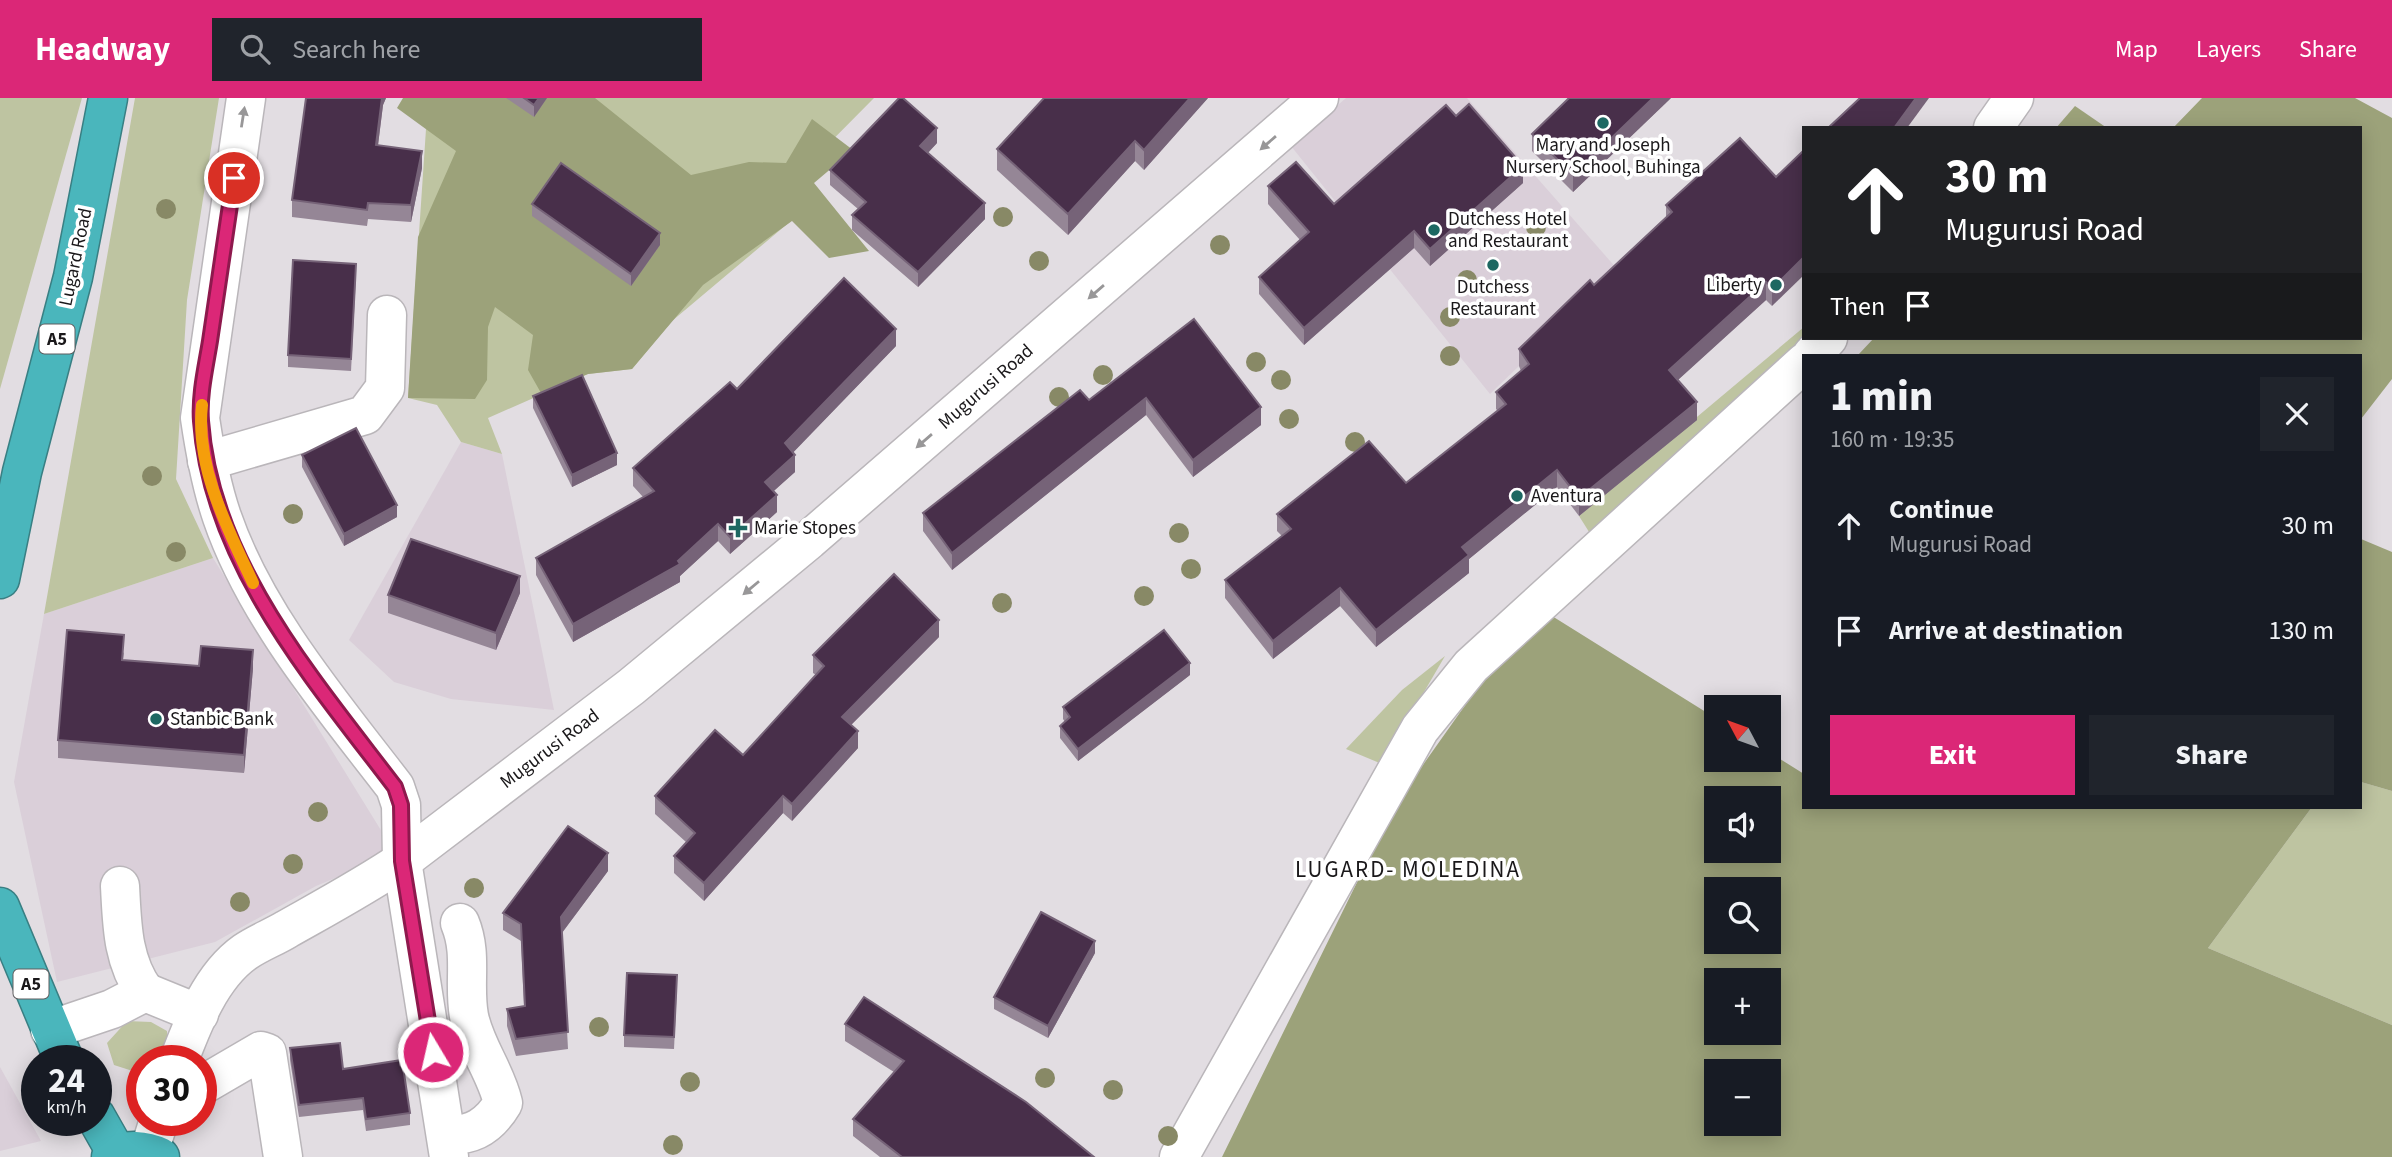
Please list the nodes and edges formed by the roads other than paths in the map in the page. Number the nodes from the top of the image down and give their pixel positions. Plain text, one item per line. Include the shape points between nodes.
1 (108, 98) edge
2 (246, 98) edge
3 (1319, 98) edge
4 (2014, 98) edge
5 (1994, 126) edge
6 (387, 315) dead end
7 (1826, 340) edge
8 (1813, 354) edge
9 (1802, 365) edge
10 (206, 461) junction
11 (11, 479) edge
12 (0, 579) edge
13 (402, 861) junction
14 (120, 886) dead end
15 (0, 907) edge
16 (460, 923) dead end
17 (145, 992) junction
18 (199, 1014) junction
19 (57, 1045) edge
20 (186, 1045) edge
21 (217, 1077) edge
22 (112, 1129) edge
23 (447, 1145) edge
24 (139, 1148) edge
25 (283, 1157) edge
26 (1179, 1157) edge

1 - 11 highway, Lugard Road / A5 via 73,277
10 -> 2 street via 200,418
3 -> 13 street, Mugurusi Road via 798,549 631,687
4 - 5 street
6 - 10 street via 385,388 365,415
7 - 8 street
9 - 26 street via 1471,666 1420,729
10 - 13 street via 223,519 261,600 306,671 395,787 401,805
11 - 12 highway, Lugard Road / A5
13 - 18 street, Mugurusi Road via 368,885 244,953 224,973
13 - 23 street
14 - 17 street via 127,955
15 - 19 highway, A5
16 - 23 street via 469,953 467,1000 473,1032 503,1103 483,1127
17 - 18 street
17 - 19 street
18 - 20 street, Mugurusi Road
21 - 25 street via 261,1051 267,1053
22 - 24 highway

